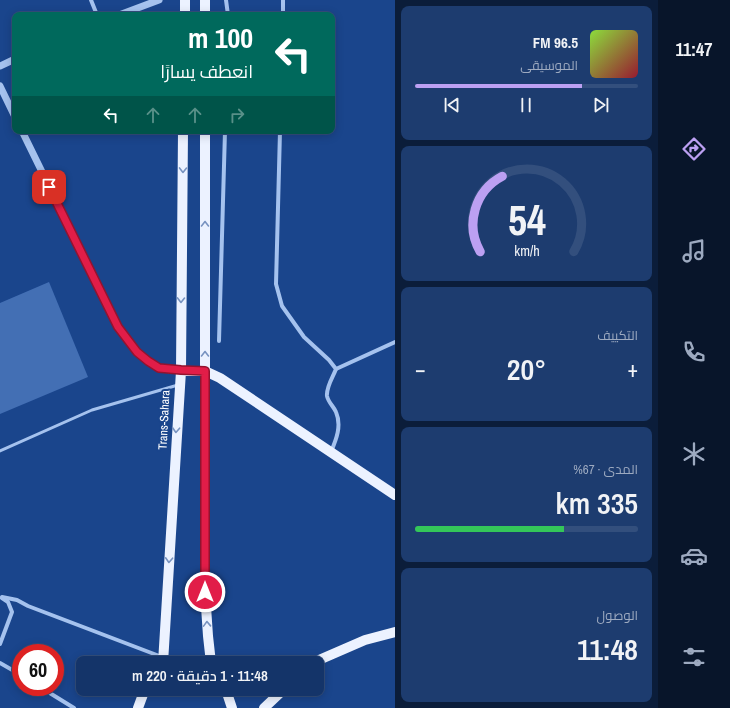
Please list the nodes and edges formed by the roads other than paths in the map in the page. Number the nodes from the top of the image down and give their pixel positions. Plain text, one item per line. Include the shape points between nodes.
1 (91, 0) edge
2 (159, 0) edge
3 (185, 0) edge
4 (206, 0) edge
5 (226, 0) edge
6 (283, 0) edge
7 (96, 12) edge
8 (127, 12) edge
9 (185, 12) edge
10 (205, 12) edge
11 (228, 12) edge
12 (283, 12) edge
13 (12, 60) edge
14 (0, 66) edge
15 (0, 86) edge
16 (12, 111) edge
17 (23, 134) edge
18 (184, 134) edge
19 (205, 134) edge
20 (225, 134) edge
21 (280, 134) edge
22 (219, 340) dead end
23 (395, 342) edge
24 (336, 369) junction
25 (181, 370) junction
26 (205, 371) junction
27 (179, 385) junction
28 (0, 451) edge
29 (330, 452) junction
30 (395, 495) edge
31 (1, 597) edge
32 (395, 632) edge
33 (0, 644) edge
34 (153, 656) edge
35 (163, 656) edge
36 (210, 656) edge
37 (324, 658) edge
38 (0, 663) edge
39 (12, 670) edge
40 (55, 696) edge
41 (140, 696) edge
42 (142, 696) edge
43 (228, 696) edge
44 (277, 696) edge
45 (74, 708) edge
46 (129, 708) edge
47 (138, 708) edge
48 (232, 708) edge
49 (264, 708) edge

1 - 7 street
2 - 8 street
3 - 9 main road
4 - 10 main road
5 - 11 street
6 - 12 street
13 - 14 street
15 - 16 street
17 - 25 street via 126,339 137,352 159,368
18 -> 25 main road, Trans-Sahara
26 -> 19 main road
20 - 22 street
21 - 24 street via 276,284 282,306 304,337
23 - 24 street
24 - 29 street via 327,394 337,413 339,427
25 - 26 main road
25 - 27 main road, Trans-Sahara
26 - 29 main road via 226,381
36 -> 26 main road via 205,592
27 - 28 lane via 92,410
27 -> 35 main road, Trans-Sahara
29 - 30 main road
31 - 33 street via 8,602 12,612
31 - 34 street via 17,600
32 - 37 main road via 365,640
38 - 39 street
40 - 45 street
41 - 46 main road
42 - 47 main road
43 - 48 main road
44 - 49 main road

